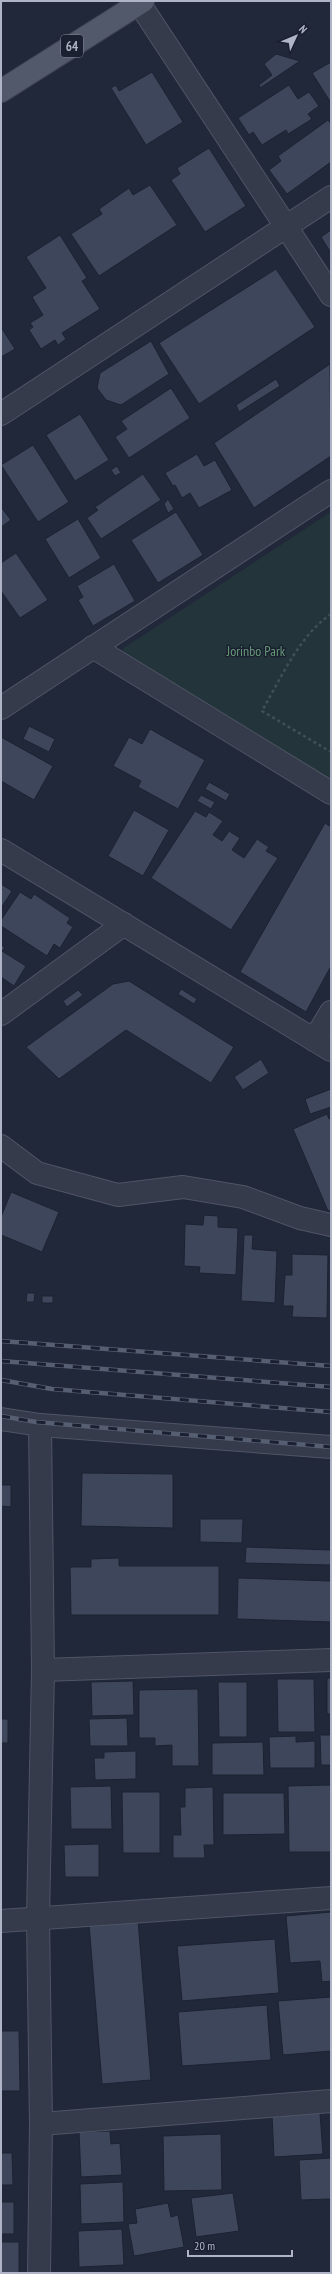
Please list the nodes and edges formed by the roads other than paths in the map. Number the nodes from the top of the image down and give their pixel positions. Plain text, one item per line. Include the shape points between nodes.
1 (141, 2) edge
2 (1, 91) edge
3 (331, 197) edge
4 (286, 226) junction
5 (331, 295) edge
6 (1, 414) edge
7 (331, 491) edge
8 (93, 647) junction
9 (1, 708) edge
10 (331, 793) edge
11 (1, 850) edge
12 (124, 924) junction
13 (331, 1012) edge
14 (1, 1014) edge
15 (323, 1045) edge
16 (1, 1146) edge
17 (331, 1225) edge
18 (1, 1419) edge
19 (40, 1425) junction
20 (331, 1446) edge
21 (331, 1660) edge
22 (43, 1670) junction
23 (331, 1898) edge
24 (38, 1918) junction
25 (1, 1921) edge
26 (331, 2101) edge
27 (41, 2124) junction
28 (39, 2273) edge

1 - 2 main road, 64
1 - 4 street
3 - 4 street
4 - 5 street
4 - 6 street
7 - 8 street
8 - 9 street
8 - 10 street
11 - 12 street
12 - 14 street
12 - 15 street
13 - 15 street
16 - 17 street via 37,1173 118,1195 183,1187 243,1197 300,1218
18 - 19 street
19 - 20 street
19 - 22 street
21 - 22 street
22 - 24 street
23 - 24 street
24 - 25 street
24 - 27 street
26 - 27 street
27 - 28 street

